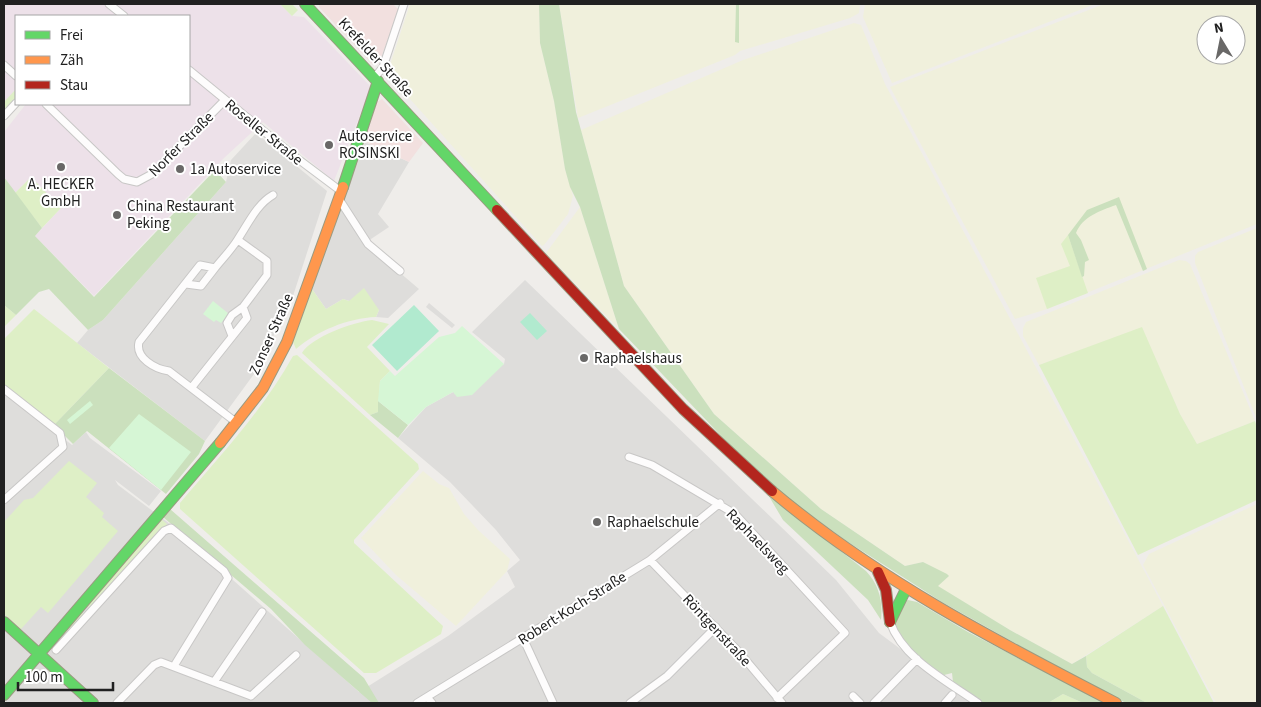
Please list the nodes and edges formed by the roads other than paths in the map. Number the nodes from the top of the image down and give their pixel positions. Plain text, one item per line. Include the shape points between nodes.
1 (110, 4) edge
2 (305, 4) edge
3 (404, 4) edge
4 (123, 15) edge
5 (4, 65) edge
6 (190, 71) edge
7 (15, 75) edge
8 (377, 79) junction
9 (225, 100) junction
10 (15, 104) edge
11 (47, 105) edge
12 (4, 116) edge
13 (273, 195) dead end
14 (340, 195) junction
15 (238, 240) junction
16 (216, 268) junction
17 (400, 272) dead end
18 (186, 284) junction
19 (242, 307) junction
20 (232, 336) junction
21 (192, 388) junction
22 (4, 390) edge
23 (237, 423) junction
24 (629, 457) dead end
25 (4, 500) edge
26 (720, 503) junction
27 (650, 560) junction
28 (878, 572) junction
29 (903, 587) junction
30 (888, 603) junction
31 (81, 604) junction
32 (90, 612) junction
33 (262, 612) dead end
34 (4, 622) edge
35 (890, 622) junction
36 (716, 627) junction
37 (4, 630) edge
38 (523, 638) junction
39 (56, 650) dead end
40 (37, 655) junction
41 (296, 655) dead end
42 (917, 659) junction
43 (174, 666) junction
44 (214, 682) junction
45 (952, 694) dead end
46 (4, 695) edge
47 (853, 696) dead end
48 (427, 697) junction
49 (251, 700) edge
50 (780, 700) edge
51 (84, 703) edge
52 (93, 703) edge
53 (117, 703) edge
54 (417, 703) edge
55 (432, 703) edge
56 (553, 703) edge
57 (630, 703) edge
58 (860, 703) edge
59 (874, 703) edge
60 (945, 703) edge
61 (978, 703) edge
62 (1116, 703) edge

1 - 4 street
2 - 8 main road, Krefelder Straße
3 - 8 street
5 - 7 street
6 - 9 street, Roseller Straße
8 - 14 main road, Zonser Straße
8 - 28 main road, Krefelder Straße via 712,438 778,497
9 - 11 street, Norfer Straße via 152,174 137,182 118,174
9 - 14 street, Roseller Straße
10 - 12 street
13 - 15 street via 266,198 244,226
14 - 17 street via 368,244
14 - 23 main road, Zonser Straße via 287,342 263,388
15 - 16 street
15 - 19 street via 267,262 268,268 267,275
16 - 18 street via 201,286
16 - 18 street via 200,265
18 - 21 street via 139,342 138,348 140,355 159,370 169,371
19 - 20 street via 247,318
19 - 20 street via 227,323
20 - 21 street
21 - 23 street
22 - 25 street via 60,433 63,447
23 - 31 main road, Zonser Straße
24 - 26 street, Raphaelsweg via 652,465
26 - 27 street, Robert-Koch-Straße
26 - 50 street, Raphaelsweg via 735,514 845,633
27 - 36 street, Röntgenstraße
27 - 38 street, Robert-Koch-Straße
28 - 29 main road, Krefelder Straße
28 - 30 main road
29 - 30 main road
29 - 35 main road
29 - 62 main road, Krefelder Straße via 1006,646
30 - 35 main road
31 - 32 street
31 - 40 main road, Zonser Straße
32 - 39 street
32 - 43 street via 164,531 175,528 228,578
33 - 44 street
34 - 40 main road
35 - 42 street via 897,638
36 - 50 street, Röntgenstraße
36 - 57 street via 667,676
37 - 40 main road
38 - 48 street, Robert-Koch-Straße
38 - 56 street
40 - 46 main road, Zonser Straße
40 - 51 main road
40 - 52 main road
41 - 49 street
42 - 59 street
42 - 61 street
43 - 44 street
43 - 53 street via 161,662 154,664
44 - 49 street
45 - 60 street
47 - 58 street
48 - 54 street, Robert-Koch-Straße
48 - 55 street

